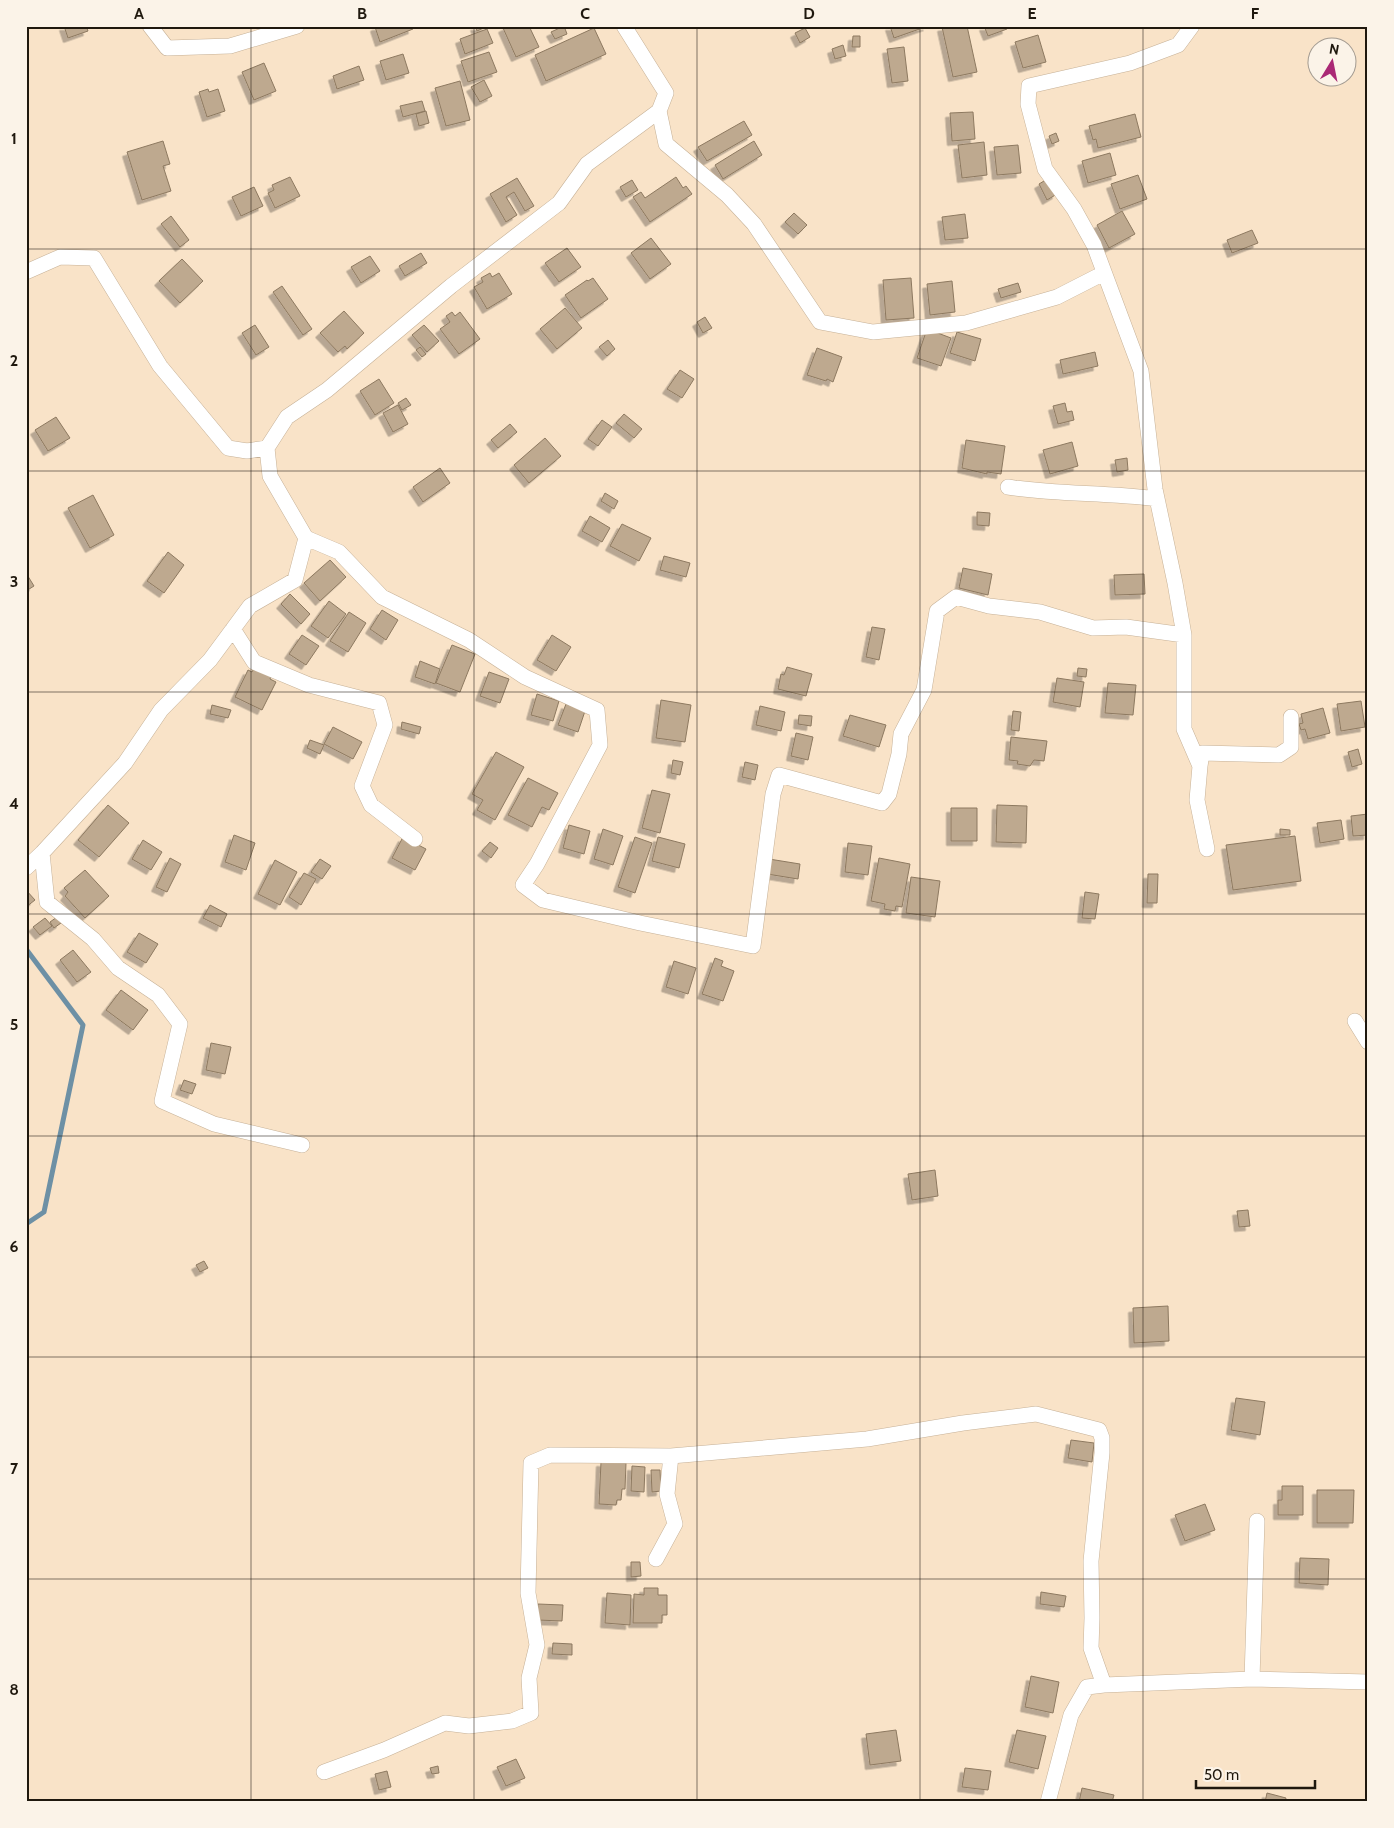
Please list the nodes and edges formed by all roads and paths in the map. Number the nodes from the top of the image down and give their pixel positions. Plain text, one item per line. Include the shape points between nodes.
1 (150, 26) edge
2 (297, 26) edge
3 (624, 26) edge
4 (1192, 26) edge
5 (660, 111) junction
6 (26, 272) edge
7 (1104, 273) junction
8 (267, 448) junction
9 (1008, 487) dead end
10 (1157, 499) junction
11 (306, 538) junction
12 (233, 629) junction
13 (1184, 635) junction
14 (1291, 717) dead end
15 (1200, 766) junction
16 (415, 838) dead end
17 (1207, 849) dead end
18 (42, 853) junction
19 (26, 868) edge
20 (1355, 1022) dead end
21 (1368, 1042) edge
22 (302, 1145) dead end
23 (671, 1456) junction
24 (1257, 1521) dead end
25 (656, 1559) dead end
26 (1252, 1679) junction
27 (1368, 1682) edge
28 (1104, 1685) junction
29 (324, 1772) dead end
30 (1048, 1802) edge

1 - 2 street via 167,48 230,46
3 - 5 street via 666,93
4 - 7 street via 1178,45 1130,63 1029,86 1028,104 1044,169 1074,209 1094,244
5 - 7 street via 666,144 727,195 754,224 820,322 873,332 966,323 1057,297
5 - 8 street via 587,164 559,203 452,286 327,390 287,417
6 - 8 street via 60,257 94,258 160,366 228,448 247,451
7 - 10 street via 1141,371
8 - 11 street via 270,476
9 - 10 street via 1038,492 1117,494
10 - 13 street
11 - 12 street via 295,580 250,606
11 - 13 street via 339,552 382,598 468,640 525,676 597,710 600,745 523,885 543,900 753,946 773,794 779,775 882,804 889,794 901,734 924,690 937,611 956,597 989,606 1040,612 1093,628 1126,627
12 - 16 street via 254,662 310,685 379,703 385,725 362,786 371,805
12 - 18 street via 210,660 161,710 125,763
13 - 15 street via 1184,729
14 - 15 street via 1291,747 1279,755 1202,753
15 - 17 street via 1197,800
18 - 19 street
18 - 22 street via 47,902 93,939 118,968 158,995 180,1024 162,1101 214,1124
20 - 21 street
23 - 25 street via 667,1494 675,1524
23 - 28 street via 867,1439 1036,1414 1099,1430 1102,1453 1091,1561 1091,1648
23 - 29 street via 550,1455 531,1463 528,1593 537,1645 529,1678 531,1713 512,1721 469,1726 445,1722 384,1750
24 - 26 street
26 - 27 street
26 - 28 street
28 - 30 street via 1088,1688 1071,1715

